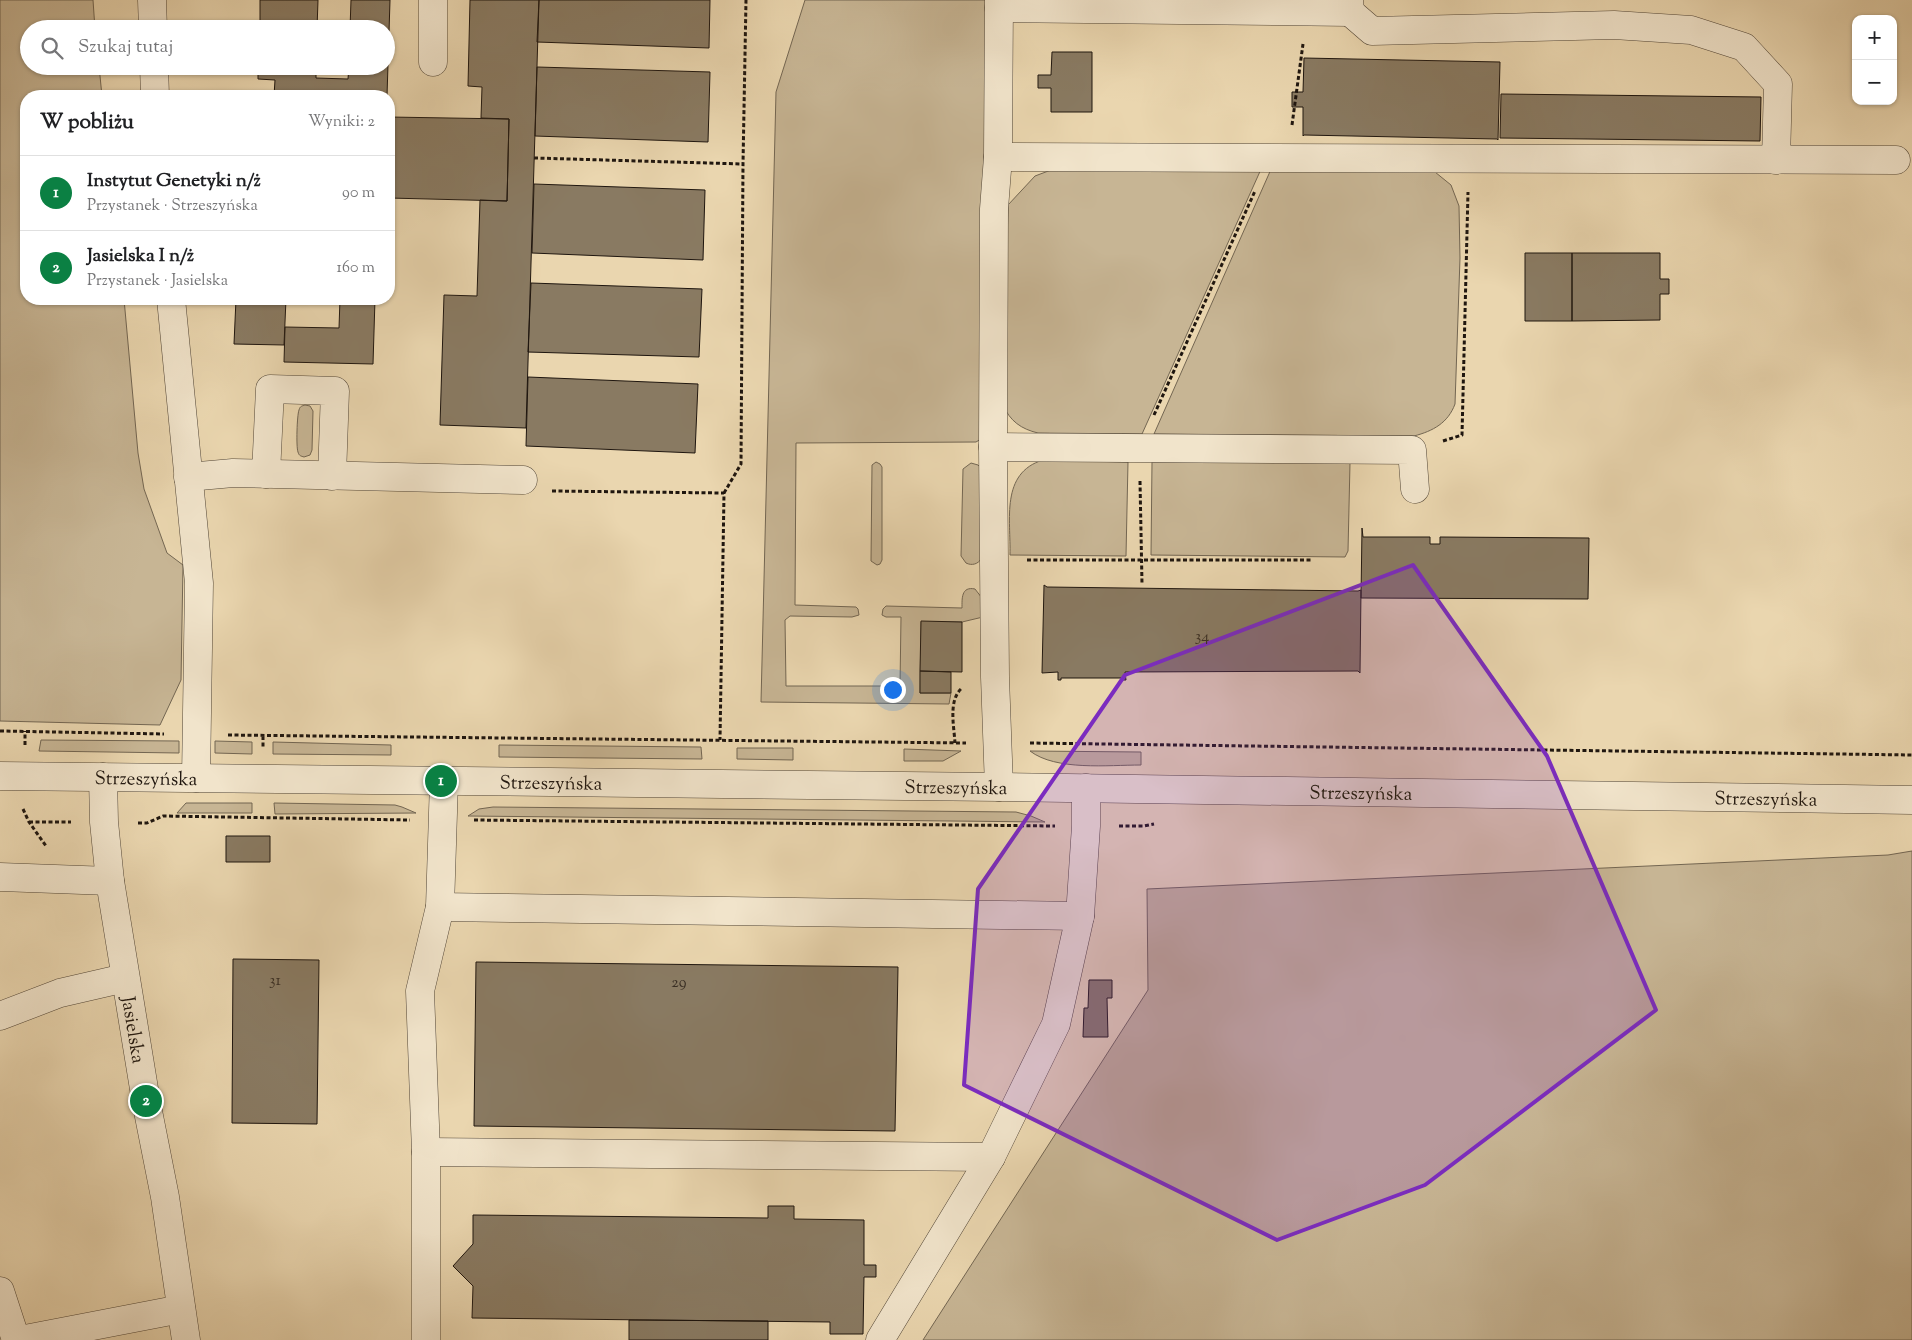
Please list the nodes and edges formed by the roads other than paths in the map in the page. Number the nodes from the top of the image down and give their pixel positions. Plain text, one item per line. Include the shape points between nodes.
1 (152, 0) edge
2 (433, 0) edge
3 (998, 4) edge
4 (1350, 6) edge
5 (153, 20) edge
6 (433, 62) dead end
7 (154, 75) edge
8 (155, 90) edge
9 (998, 157) junction
10 (1776, 160) junction
11 (1896, 160) dead end
12 (172, 305) edge
13 (993, 446) junction
14 (266, 474) junction
15 (332, 476) junction
16 (188, 477) junction
17 (523, 480) road end
18 (1415, 489) dead end
19 (0, 776) edge
20 (103, 778) junction
21 (196, 778) junction
22 (444, 781) junction
23 (999, 787) junction
24 (1086, 788) junction
25 (1912, 800) edge
26 (0, 877) edge
27 (110, 881) junction
28 (440, 907) junction
29 (1080, 916) junction
30 (125, 978) junction
31 (0, 1016) edge
32 (426, 1152) junction
33 (991, 1157) junction
34 (0, 1291) edge
35 (181, 1309) junction
36 (16, 1340) edge
37 (20, 1340) edge
38 (186, 1340) edge
39 (426, 1340) edge
40 (880, 1340) edge

1 - 5 street
2 - 6 street
3 - 4 street via 1307,12
3 - 9 street
4 - 10 street via 1372,31 1614,25 1691,30 1744,47 1778,84
7 - 8 street
9 - 10 street
9 - 13 street via 994,210
10 - 11 street
12 - 16 street
13 - 18 street via 1412,450
13 - 23 street
14 - 15 street
14 - 15 street via 270,389 335,391
14 - 16 street
15 - 17 street
16 - 21 street via 199,583
19 - 20 street, Strzeszyńska
20 - 21 street, Strzeszyńska
20 - 27 street, Jasielska
21 - 22 street, Strzeszyńska
22 - 23 street, Strzeszyńska
22 - 28 street
23 - 24 street, Strzeszyńska
24 - 25 street, Strzeszyńska
24 - 29 street
26 - 27 street
27 - 30 street, Jasielska
28 - 29 street
28 - 32 street via 420,991
29 - 33 street via 1056,1024
30 - 31 street via 60,992
30 - 35 street, Jasielska via 165,1198
32 - 33 street
32 - 39 street
33 - 40 street
34 - 36 street
35 - 37 street
35 - 38 street, Jasielska

